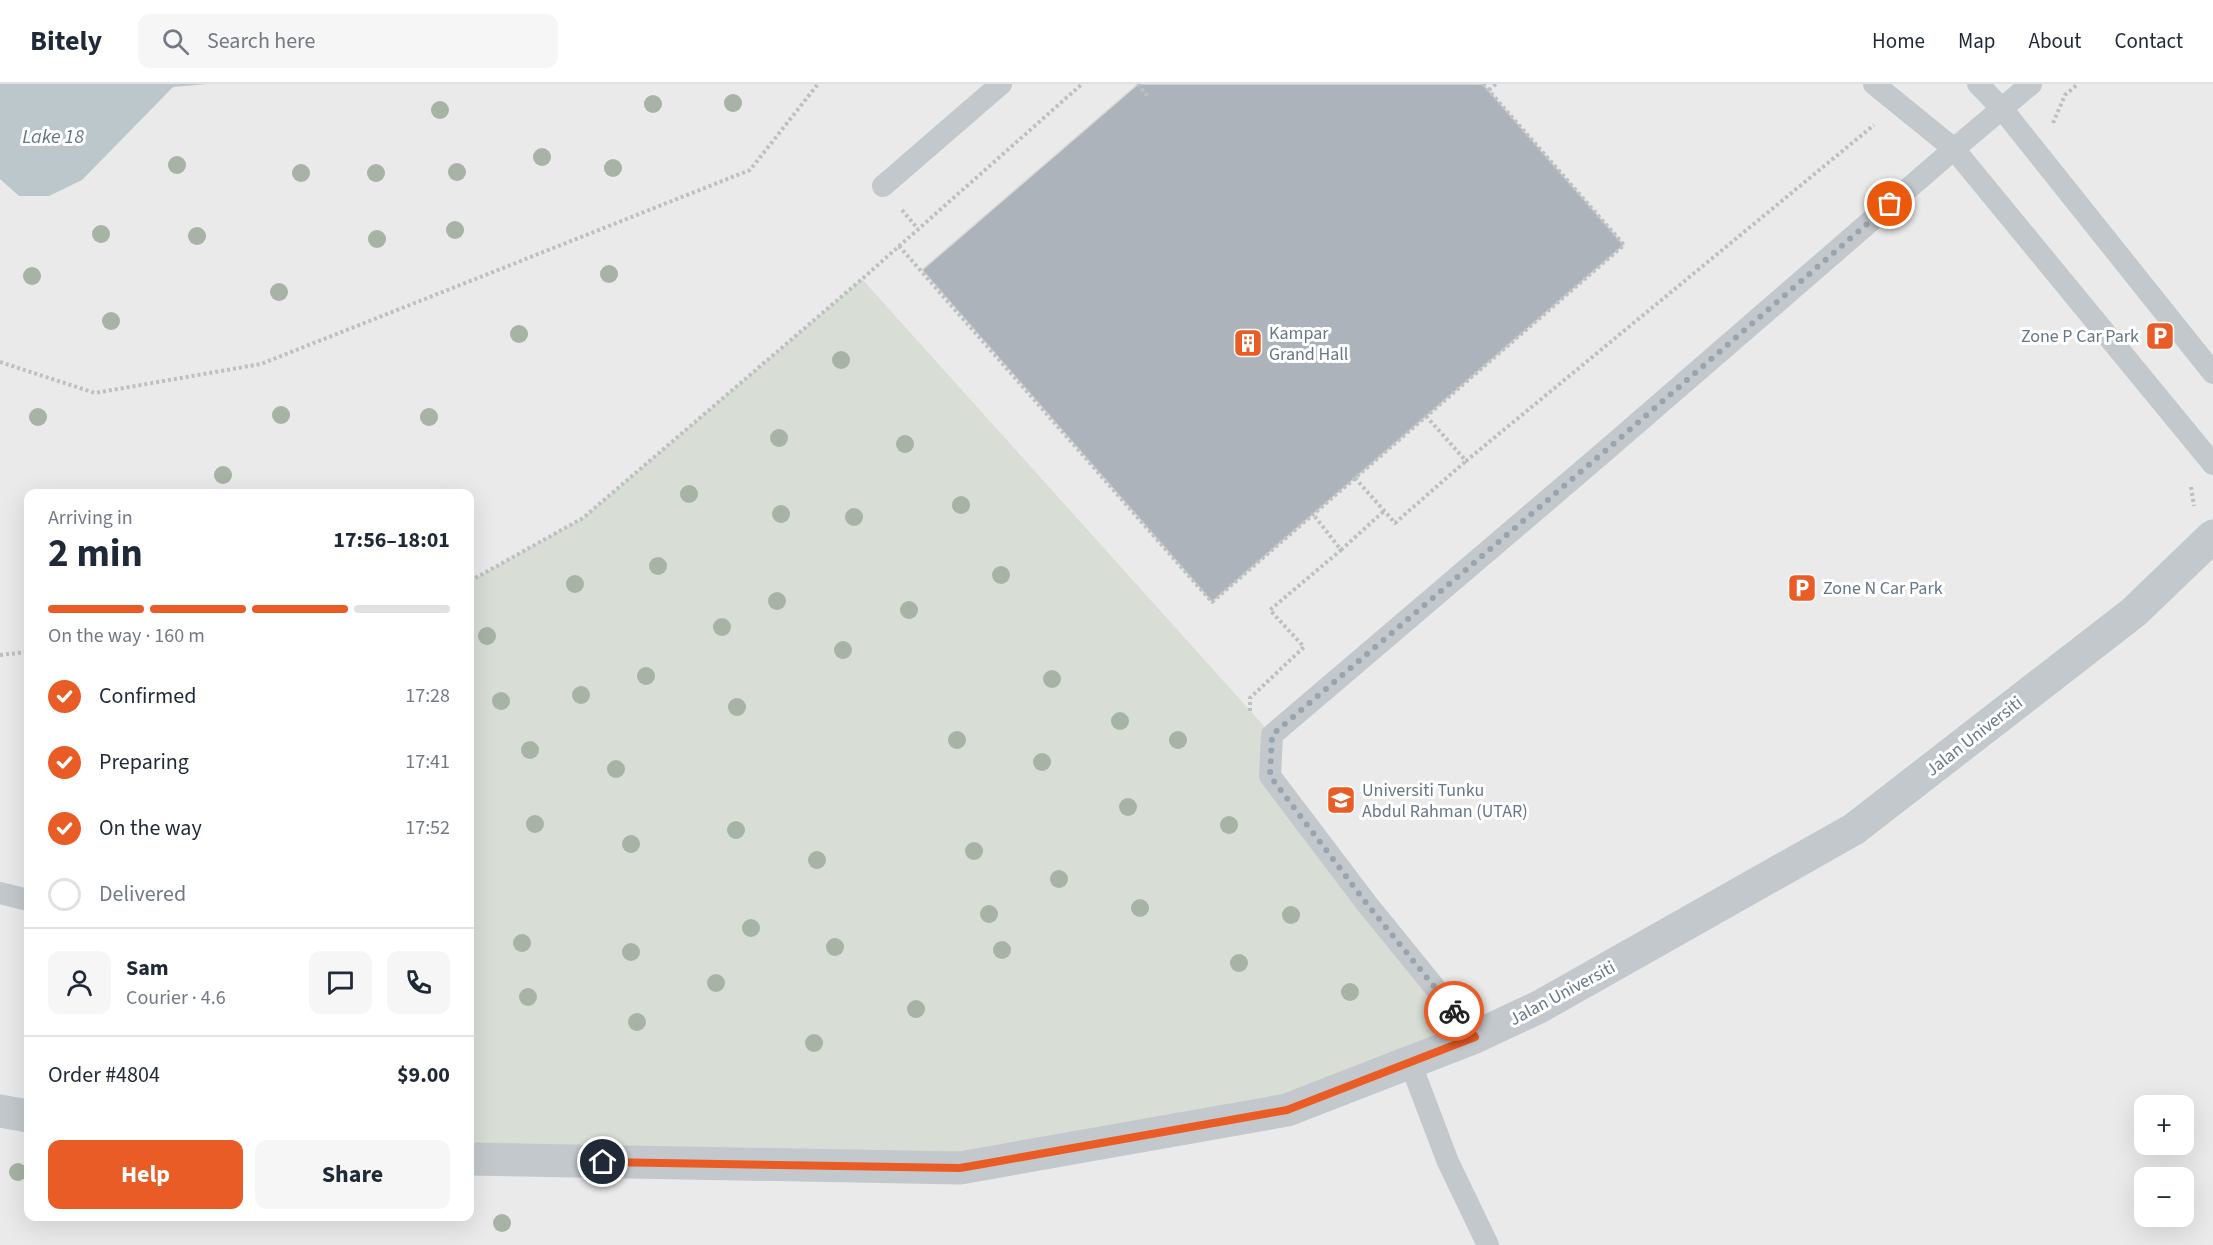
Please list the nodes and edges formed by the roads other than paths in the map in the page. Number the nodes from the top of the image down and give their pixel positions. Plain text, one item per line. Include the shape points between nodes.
1 (1001, 84) edge
2 (1874, 84) edge
3 (1978, 84) edge
4 (2031, 84) edge
5 (2002, 110) junction
6 (1954, 149) junction
7 (883, 186) dead end
8 (2213, 373) edge
9 (2213, 464) edge
10 (2213, 536) edge
11 (0, 893) edge
12 (24, 899) edge
13 (1475, 1037) junction
14 (1410, 1062) junction
15 (0, 1111) edge
16 (24, 1115) edge
17 (474, 1159) edge
18 (1488, 1245) edge

1 - 7 lane
2 - 6 lane
3 - 5 lane
4 - 5 lane
5 - 6 lane
5 - 8 lane
6 - 9 lane
6 - 13 lane via 1272,735 1270,776
10 - 13 street, Jalan Universiti via 2134,612 1854,829 1569,991
11 - 12 lane
13 - 14 street, Jalan Universiti
14 - 17 street, Jalan Universiti via 1287,1110 960,1168
14 - 18 lane via 1448,1162
15 - 16 street

